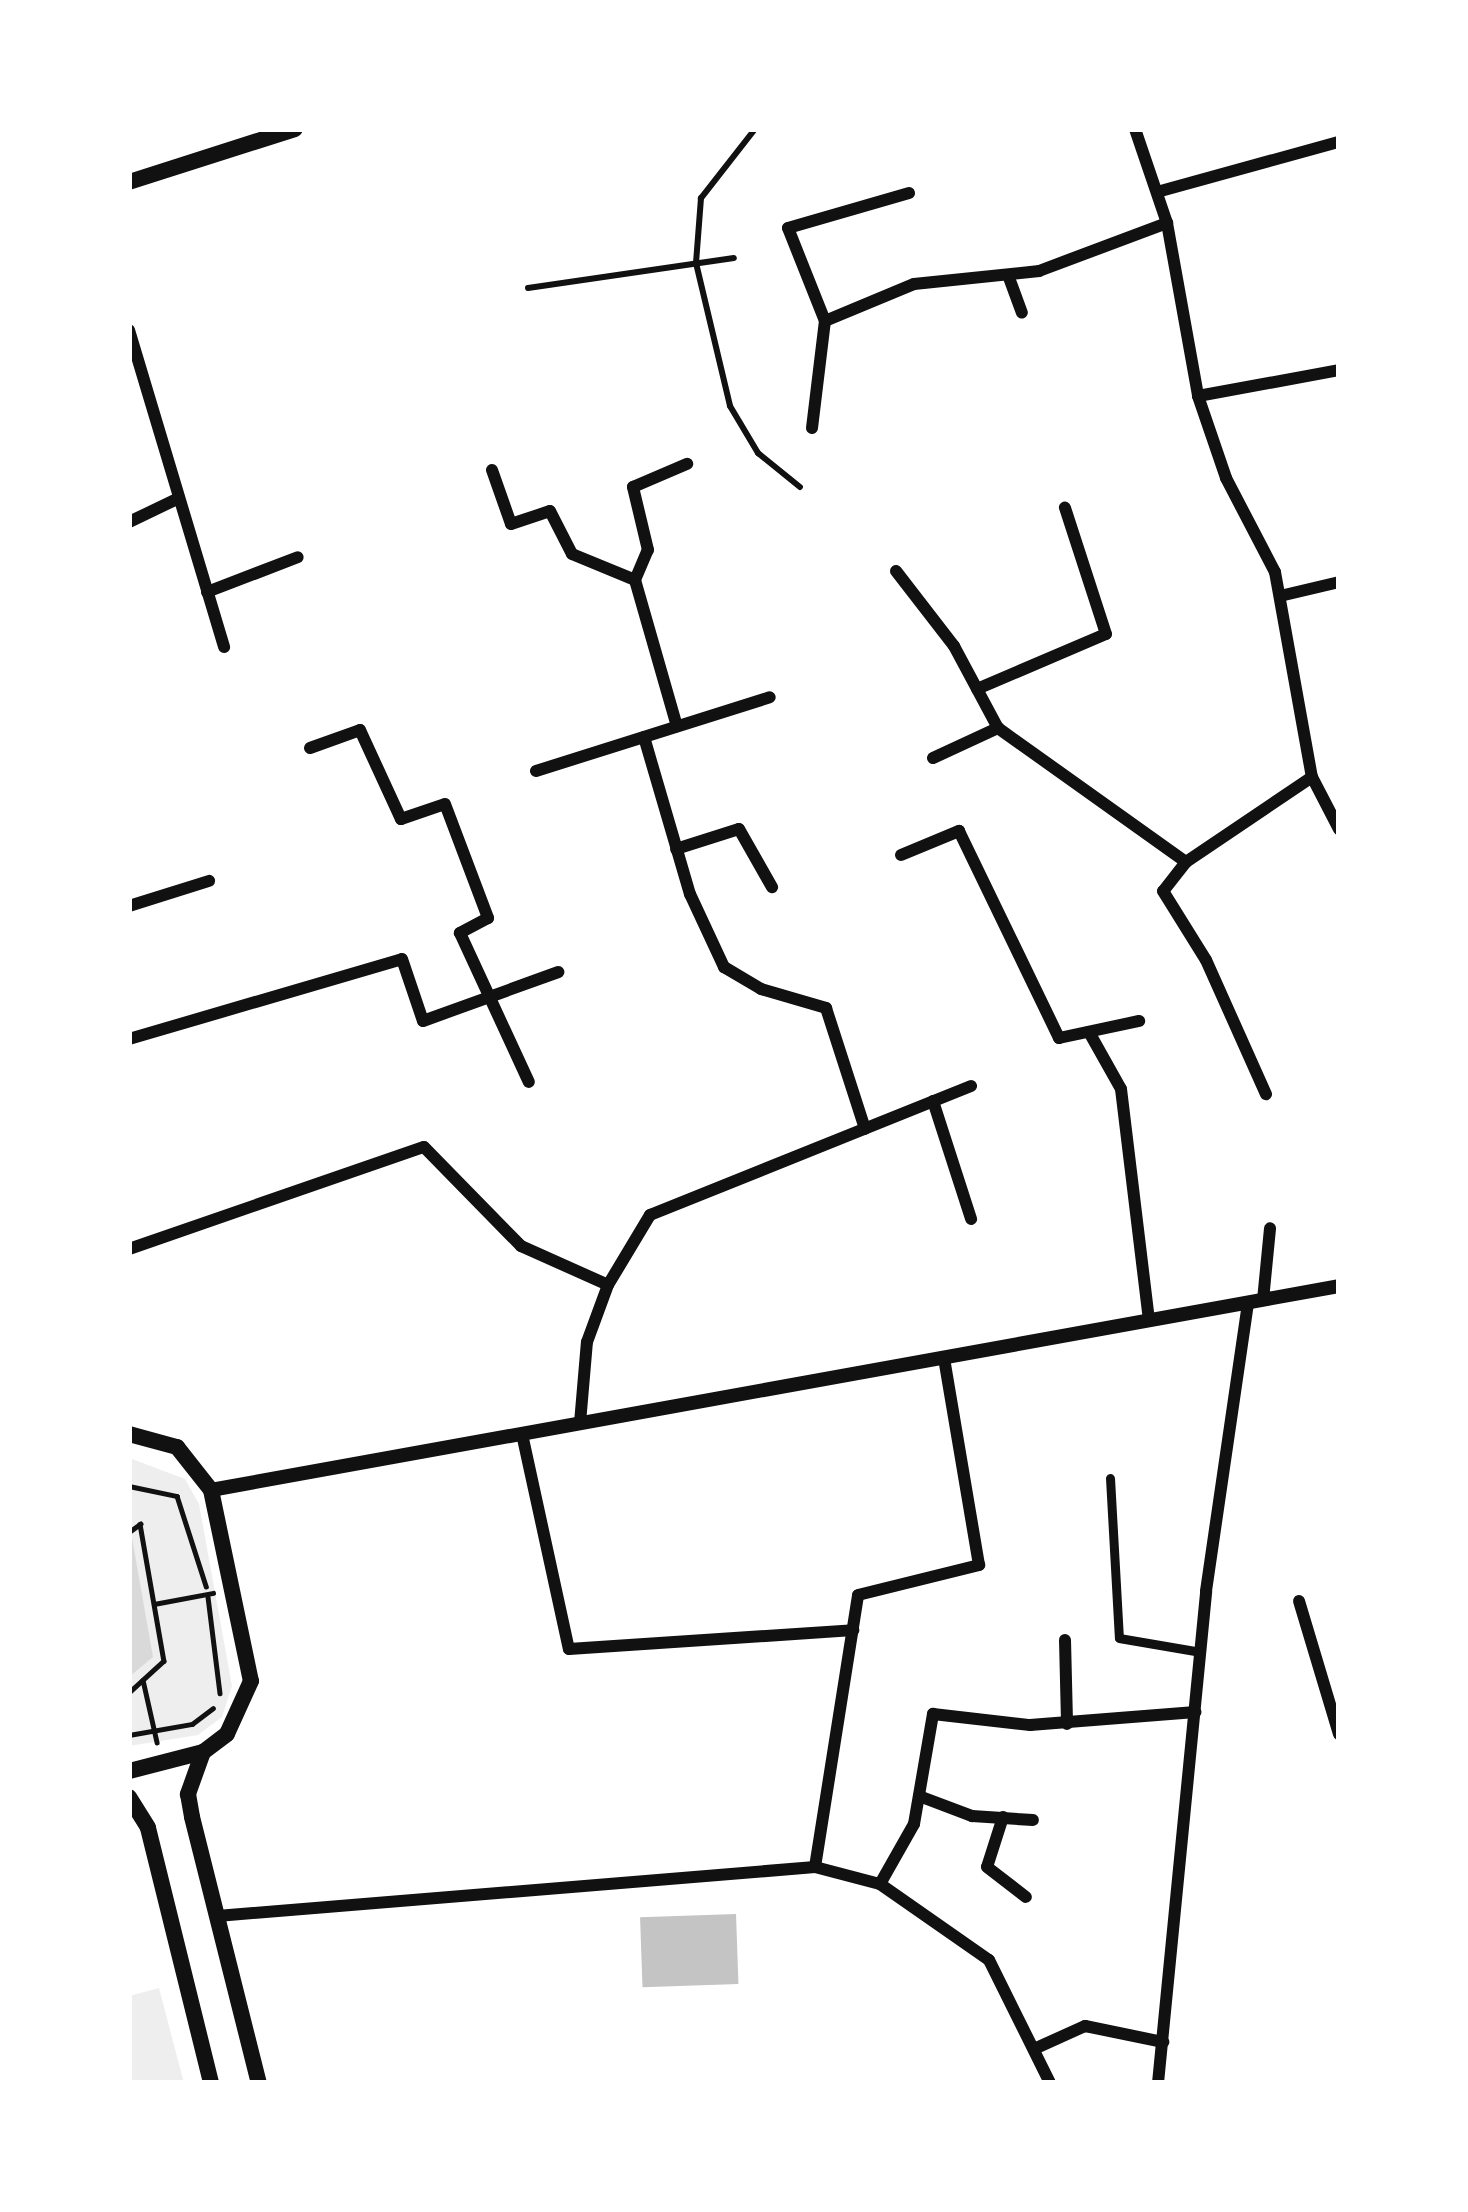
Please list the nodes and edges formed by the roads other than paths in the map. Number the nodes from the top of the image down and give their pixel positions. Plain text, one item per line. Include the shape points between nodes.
1 (295, 129) edge
2 (755, 129) edge
3 (1135, 129) edge
4 (260, 134) edge
5 (1339, 142) edge
6 (129, 182) edge
7 (1156, 191) junction
8 (909, 194) dead end
9 (1167, 223) junction
10 (734, 258) dead end
11 (697, 263) junction
12 (1008, 275) junction
13 (527, 288) dead end
14 (1022, 313) dead end
15 (825, 321) junction
16 (129, 330) edge
17 (1339, 370) edge
18 (1198, 396) junction
19 (812, 428) dead end
20 (687, 464) dead end
21 (492, 470) dead end
22 (800, 488) dead end
23 (179, 498) junction
24 (1065, 508) dead end
25 (129, 522) edge
26 (298, 557) dead end
27 (896, 571) dead end
28 (635, 580) junction
29 (1339, 582) edge
30 (207, 592) junction
31 (1280, 596) junction
32 (224, 647) dead end
33 (977, 689) junction
34 (770, 698) dead end
35 (677, 726) junction
36 (998, 728) junction
37 (644, 736) junction
38 (310, 748) dead end
39 (933, 758) dead end
40 (536, 771) dead end
41 (1312, 778) junction
42 (1336, 808) edge
43 (1339, 829) edge
44 (676, 849) junction
45 (901, 855) dead end
46 (1186, 862) junction
47 (208, 881) dead end
48 (772, 887) dead end
49 (129, 906) edge
50 (558, 972) dead end
51 (488, 998) junction
52 (1139, 1021) dead end
53 (1089, 1032) junction
54 (129, 1039) edge
55 (529, 1082) dead end
56 (971, 1086) dead end
57 (1267, 1094) dead end
58 (933, 1101) junction
59 (866, 1129) junction
60 (971, 1219) dead end
61 (1270, 1228) dead end
62 (129, 1249) edge
63 (608, 1285) junction
64 (1339, 1286) edge
65 (1256, 1301) junction
66 (1149, 1320) junction
67 (944, 1357) junction
68 (580, 1423) junction
69 (129, 1434) edge
70 (522, 1434) junction
71 (1110, 1478) dead end
72 (212, 1490) junction
73 (1299, 1600) dead end
74 (853, 1630) junction
75 (1065, 1640) dead end
76 (1201, 1652) junction
77 (1195, 1712) junction
78 (1067, 1724) junction
79 (1339, 1734) edge
80 (203, 1752) junction
81 (129, 1771) edge
82 (919, 1796) junction
83 (129, 1797) edge
84 (1003, 1817) junction
85 (1033, 1820) dead end
86 (815, 1867) junction
87 (880, 1884) junction
88 (1026, 1898) dead end
89 (217, 1916) junction
90 (1162, 2042) junction
91 (1034, 2050) junction
92 (211, 2083) edge
93 (259, 2083) edge
94 (1050, 2083) edge
95 (1158, 2083) edge

1 - 4 main road
2 - 11 lane via 701,198
3 - 7 street
4 - 6 main road
5 - 7 street
7 - 9 street
8 - 15 street via 788,228
9 - 12 street
9 - 18 street
10 - 11 lane
11 - 13 lane
11 - 22 lane via 730,406 758,453
12 - 14 street
12 - 15 street via 914,284
15 - 19 street
16 - 23 street
17 - 18 street
18 - 31 street
20 - 28 street via 633,488 648,550
21 - 28 street via 511,524 550,511 572,554
23 - 25 street
23 - 30 street
24 - 33 street via 1106,634
26 - 30 street
27 - 33 street
28 - 35 street
29 - 31 street
30 - 32 street
31 - 41 street
33 - 36 street
34 - 35 street
35 - 37 street
36 - 39 street
36 - 46 street
37 - 40 street
37 - 44 street
38 - 51 street via 360,730 401,819 445,804 488,918 460,933
41 - 42 street
41 - 46 street
42 - 43 street
44 - 48 street via 739,829
44 - 59 street via 724,967 761,989 826,1008
45 - 53 street via 959,831 1059,1038
46 - 57 street via 1162,891 1206,960
47 - 49 street
50 - 51 street
51 - 54 street via 423,1022 402,959
51 - 55 street
52 - 53 street
53 - 66 street via 1121,1090
56 - 58 street
58 - 59 street
58 - 60 street
59 - 63 street via 650,1215
61 - 65 street
62 - 63 street via 424,1147 521,1246
63 - 68 street via 587,1342
64 - 65 street
65 - 66 street
65 - 76 street
66 - 67 street
67 - 68 street
67 - 74 street via 979,1565 858,1595
68 - 70 street
69 - 72 main road via 177,1447
70 - 72 street
70 - 74 street via 569,1649
71 - 76 street via 1119,1638
72 - 80 main road via 251,1681 227,1734
73 - 79 street
74 - 86 street
75 - 78 street
76 - 77 street
77 - 78 street
77 - 90 street
78 - 82 street via 933,1714
80 - 81 main road
80 - 89 main road via 188,1794
82 - 84 street
82 - 87 street via 914,1824
83 - 92 main road via 148,1828
84 - 85 street
84 - 88 street via 987,1867
86 - 87 street
86 - 89 street
87 - 91 street via 989,1960
89 - 93 main road
90 - 91 street via 1084,2026
90 - 95 street
91 - 94 street

